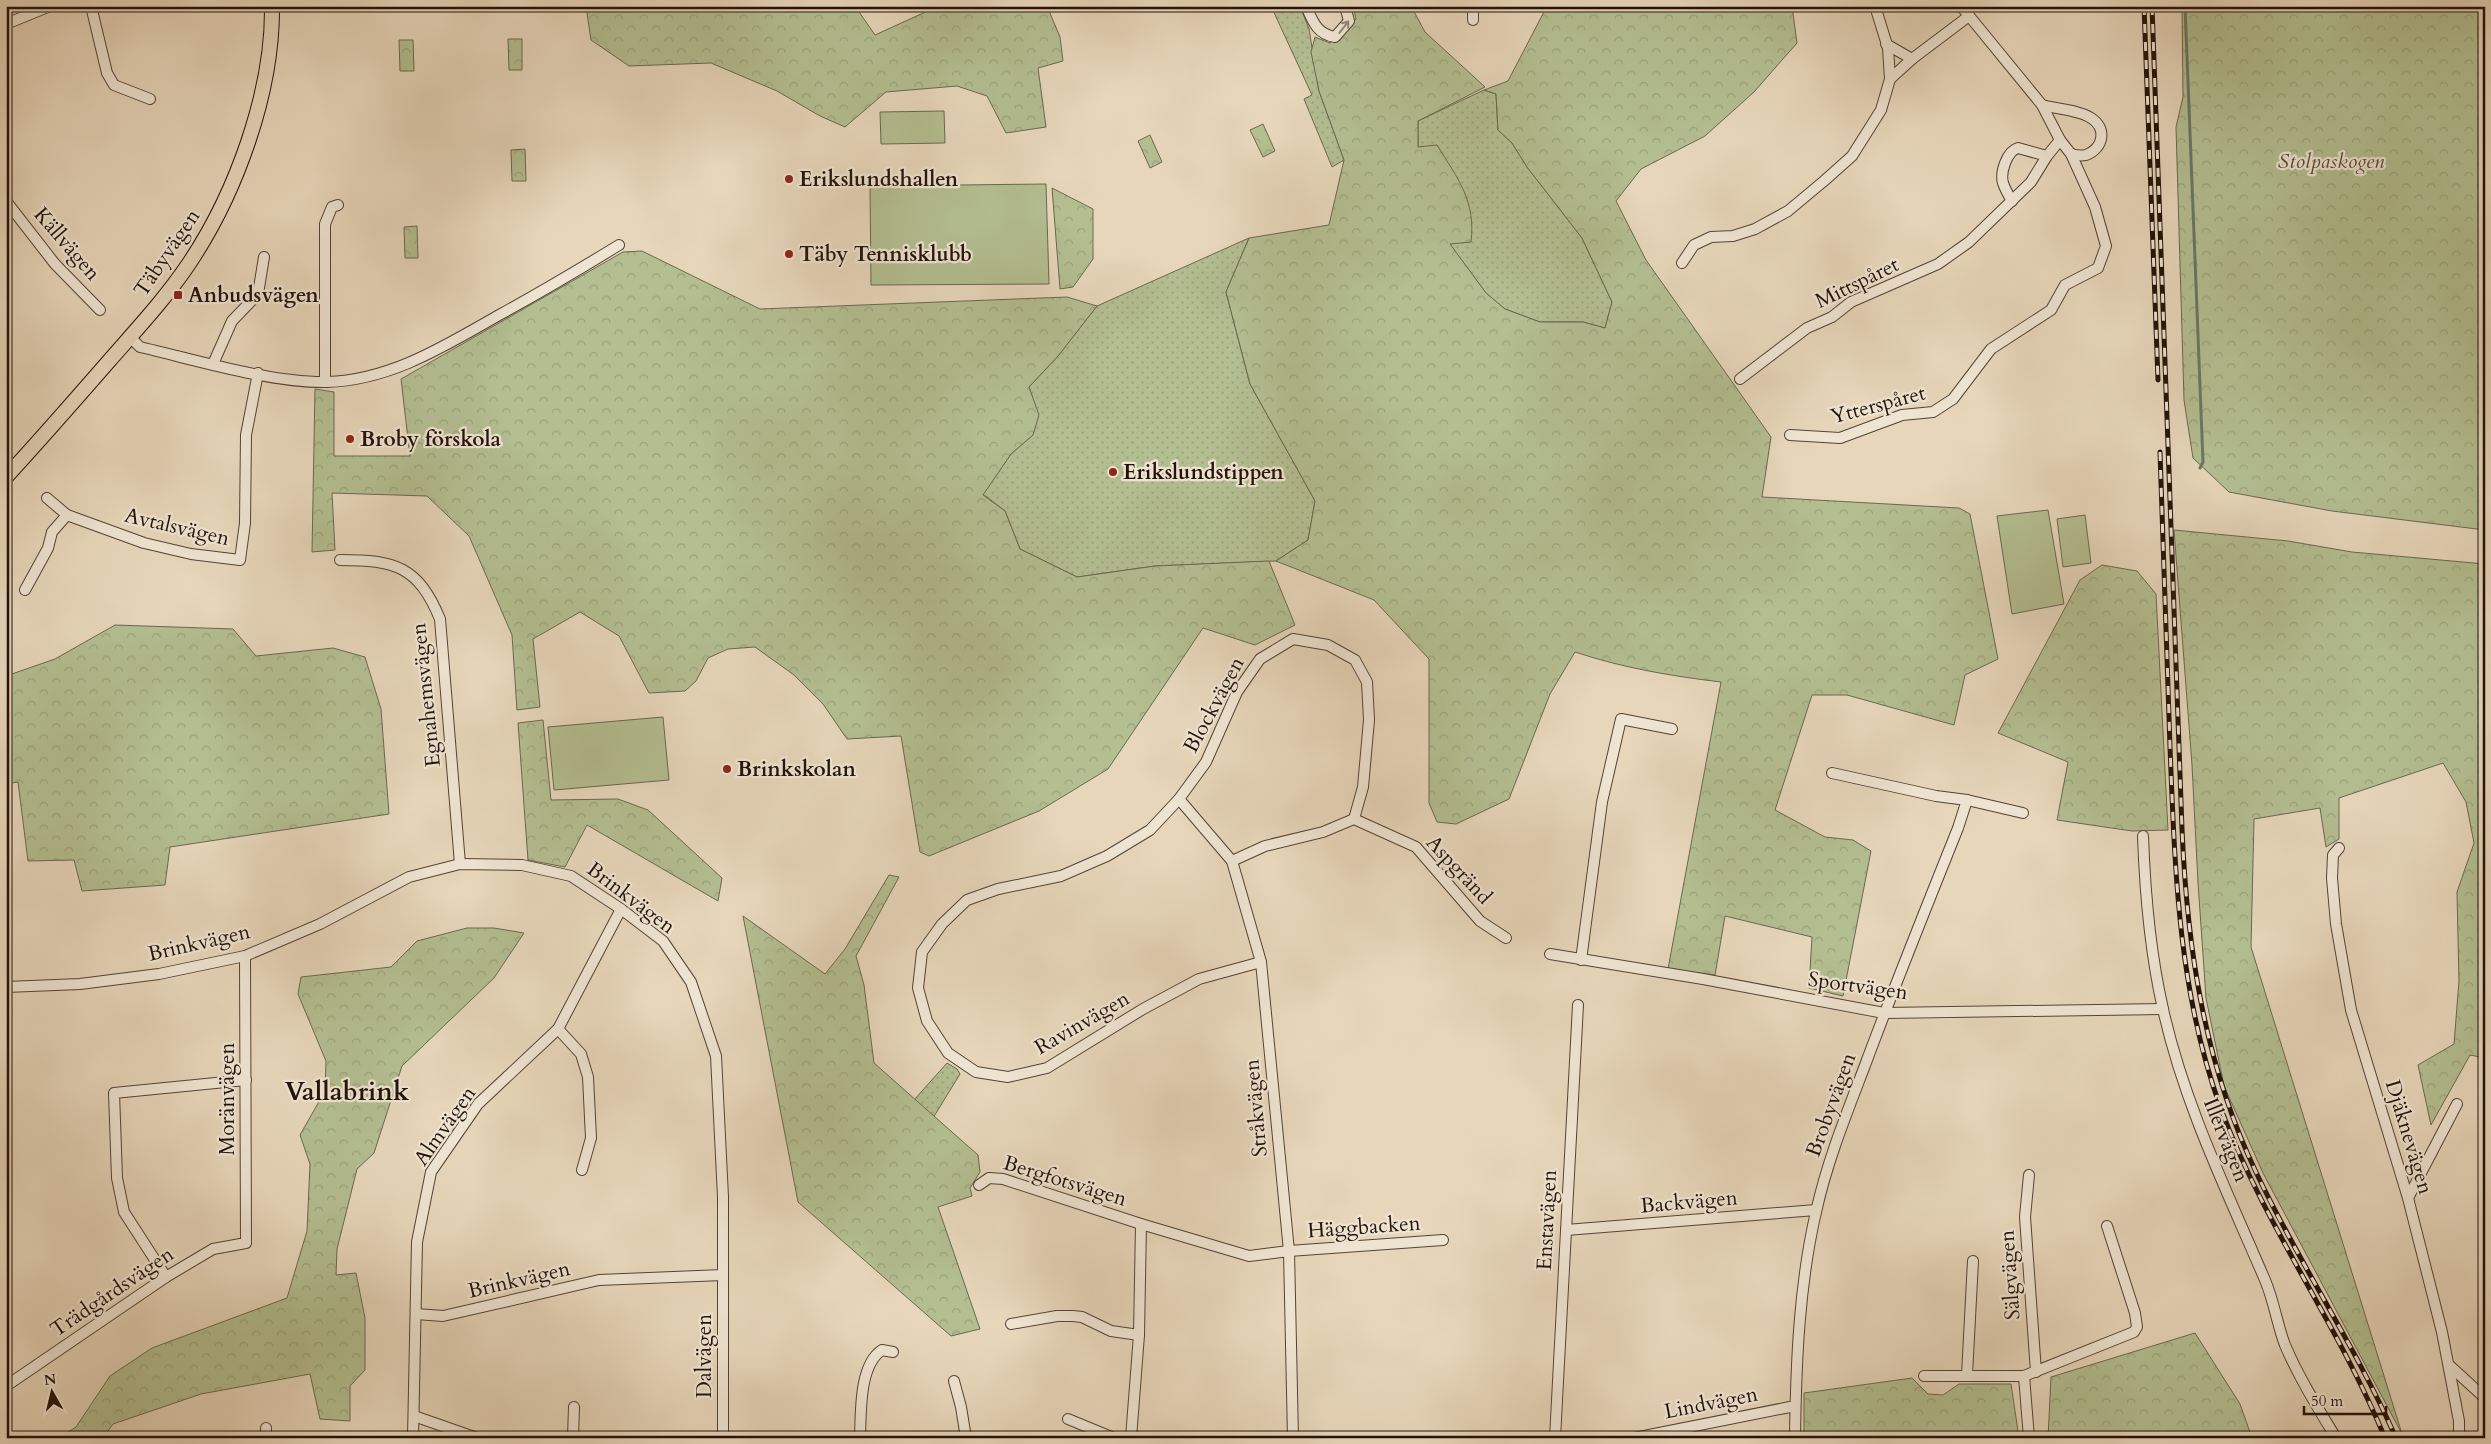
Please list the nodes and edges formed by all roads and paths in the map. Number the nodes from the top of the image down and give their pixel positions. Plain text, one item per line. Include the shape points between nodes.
1 (50, 6) edge
2 (91, 6) edge
3 (272, 6) edge
4 (1306, 6) edge
5 (1345, 6) edge
6 (1473, 6) edge
7 (1875, 6) edge
8 (1961, 6) edge
9 (1969, 16) junction
10 (1473, 20) dead end
11 (6, 24) edge
12 (1886, 44) junction
13 (1912, 59) junction
14 (1890, 80) junction
15 (150, 99) dead end
16 (2042, 105) junction
17 (2060, 140) junction
18 (2071, 154) junction
19 (2047, 156) junction
20 (6, 201) edge
21 (2012, 201) junction
22 (338, 205) dead end
23 (619, 245) dead end
24 (264, 257) dead end
25 (1682, 263) dead end
26 (100, 310) dead end
27 (130, 337) junction
28 (213, 364) junction
29 (258, 373) junction
30 (1740, 378) dead end
31 (325, 382) junction
32 (1790, 435) dead end
33 (6, 477) edge
34 (46, 498) dead end
35 (67, 515) junction
36 (340, 560) dead end
37 (25, 590) dead end
38 (1672, 729) dead end
39 (1832, 773) dead end
40 (1179, 799) junction
41 (1967, 800) junction
42 (2023, 812) dead end
43 (1354, 819) junction
44 (2143, 836) dead end
45 (2339, 848) dead end
46 (1232, 860) junction
47 (460, 864) junction
48 (621, 909) junction
49 (1506, 938) dead end
50 (1550, 954) dead end
51 (246, 956) junction
52 (1581, 960) junction
53 (1261, 962) junction
54 (6, 987) edge
55 (1578, 1005) dead end
56 (2162, 1009) junction
57 (1884, 1013) junction
58 (558, 1029) junction
59 (246, 1080) junction
60 (2457, 1104) dead end
61 (582, 1170) dead end
62 (2029, 1175) dead end
63 (979, 1184) dead end
64 (2408, 1198) junction
65 (1816, 1210) junction
66 (1141, 1224) junction
67 (2107, 1226) dead end
68 (1566, 1230) junction
69 (1443, 1240) dead end
70 (246, 1243) joint
71 (1288, 1251) junction
72 (1973, 1261) dead end
73 (723, 1275) junction
74 (166, 1277) junction
75 (416, 1314) junction
76 (1011, 1324) dead end
77 (1139, 1335) junction
78 (893, 1352) dead end
79 (2450, 1366) junction
80 (2036, 1372) junction
81 (1967, 1375) junction
82 (1924, 1376) dead end
83 (2024, 1376) junction
84 (954, 1381) dead end
85 (6, 1386) edge
86 (2485, 1398) edge
87 (1796, 1406) junction
88 (574, 1407) dead end
89 (414, 1416) junction
90 (1068, 1419) dead end
91 (414, 1438) edge
92 (477, 1438) edge
93 (573, 1438) edge
94 (723, 1438) edge
95 (860, 1438) edge
96 (966, 1438) edge
97 (1114, 1438) edge
98 (1131, 1438) edge
99 (1292, 1438) edge
100 (1555, 1438) edge
101 (1634, 1438) edge
102 (1795, 1438) edge
103 (2029, 1438) edge
104 (2336, 1438) edge
105 (2460, 1438) edge

1 - 11 street
2 - 15 street via 107,73 114,85
3 - 27 main road, Täbyvägen via 266,77 256,115 216,219 188,265
4 -> 5 street via 1315,28 1335,37 1349,21
6 - 10 street
7 - 12 street
8 - 9 street
9 - 13 street
9 - 16 street
12 - 13 street
12 - 14 street
13 - 14 street
14 - 25 street via 1881,110 1857,149 1824,182 1788,211 1755,229 1733,236 1711,237 1694,246
16 - 17 street
16 - 18 street via 2089,116 2100,126 2102,138 2094,150 2086,155
17 - 18 street
17 - 19 street, Mittspåret
18 - 32 street, Ytterspåret via 2095,207 2106,246 2098,268 2065,285 2051,310 1991,349 1953,399 1933,412 1902,414 1840,438
19 - 21 street, Mittspåret via 2032,182
19 - 21 street via 2018,148 2008,155 2002,182
20 - 26 street, Källvägen via 55,264
21 - 30 street, Mittspåret via 1969,242 1938,264 1851,302 1832,317 1807,328
22 - 31 street via 332,207 325,224
23 - 31 street via 409,364 376,375
24 - 28 street via 258,294 232,321
27 - 28 street via 140,347
27 - 33 main road, Täbyvägen
28 - 29 street
29 - 31 street
29 - 35 street, Avtalsvägen via 246,435 245,523 240,560 191,554 144,543
34 - 35 street, Avtalsvägen
35 - 37 street via 52,532 48,548
36 - 47 street, Egnahemsvägen via 368,560 396,566 418,579 440,619
38 - 52 street via 1621,719 1600,810
39 - 41 street
40 - 43 street, Blockvägen via 1206,762 1237,692 1260,658 1293,639 1328,645 1355,660 1367,682 1370,720 1363,787
40 - 46 street, Stråkvägen
40 - 53 street, Ravinvägen via 1150,830 1107,856 1061,876 998,889 968,900 942,924 922,952 918,988 927,1021 948,1054 976,1072 1008,1077 1048,1068 1143,1009 1199,980
41 - 42 street
41 - 57 street, Brobyvägen
43 - 46 street via 1323,832 1265,846
43 - 49 street, Aspgränd via 1416,847 1480,921
44 - 56 street, Illervägen via 2145,896
45 - 64 street, Djäknevägen via 2333,856 2332,878 2336,924 2351,1010
46 - 53 street, Stråkvägen
47 - 48 street, Brinkvägen via 522,865 571,876
47 - 51 street, Brinkvägen via 409,877 320,924
48 - 58 street, Almvägen
48 - 73 street, Brinkvägen via 663,941 691,982 716,1056
50 - 52 street, Sportvägen
51 - 54 street, Brinkvägen via 80,984
51 - 59 street, Moränvägen
52 - 57 street, Sportvägen
53 - 71 street, Stråkvägen
55 - 68 street, Enstavägen
56 - 57 street, Sportvägen
56 - 104 street, Illervägen via 2186,1091 2267,1283 2285,1344 2306,1388
57 - 65 street, Brobyvägen via 1833,1151
58 - 61 street via 581,1054 588,1077 590,1138
58 - 75 street, Almvägen via 478,1104 431,1172 417,1242
59 - 70 street, Moränvägen
59 - 74 street via 114,1093 117,1178 124,1212
60 - 64 street
62 - 80 street, Sälgvägen via 2024,1217
63 - 66 street, Bergfotsvägen via 989,1178 1003,1179
64 - 79 street, Djäknevägen
65 - 68 street, Backvägen
65 - 87 street, Brobyvägen via 1800,1320
66 - 71 street, Bergfotsvägen via 1249,1256
66 - 77 street, Bergfotsvägen
67 - 80 street via 2137,1327 2134,1332
68 - 100 street, Enstavägen
69 - 71 street, Häggbacken
70 - 74 street, Trädgårdsvägen via 213,1250
71 - 99 street, Stråkvägen
72 - 81 street, Sälgvägen
73 - 75 street, Brinkvägen via 600,1280 443,1316
73 - 94 street, Dalvägen
74 - 85 street, Trädgårdsvägen
75 - 89 street, Almvägen
76 - 77 street via 1073,1316 1111,1331
77 - 98 street, Bergfotsvägen
78 - 95 street via 882,1350 868,1365
79 - 86 street
79 - 105 street, Djäknevägen
80 - 83 street
81 - 82 street
81 - 83 street
83 - 103 street
84 - 96 street
87 - 101 street, Lindvägen
87 - 102 street, Brobyvägen
88 - 93 street
89 - 91 street, Almvägen
89 - 92 street
90 - 97 street

